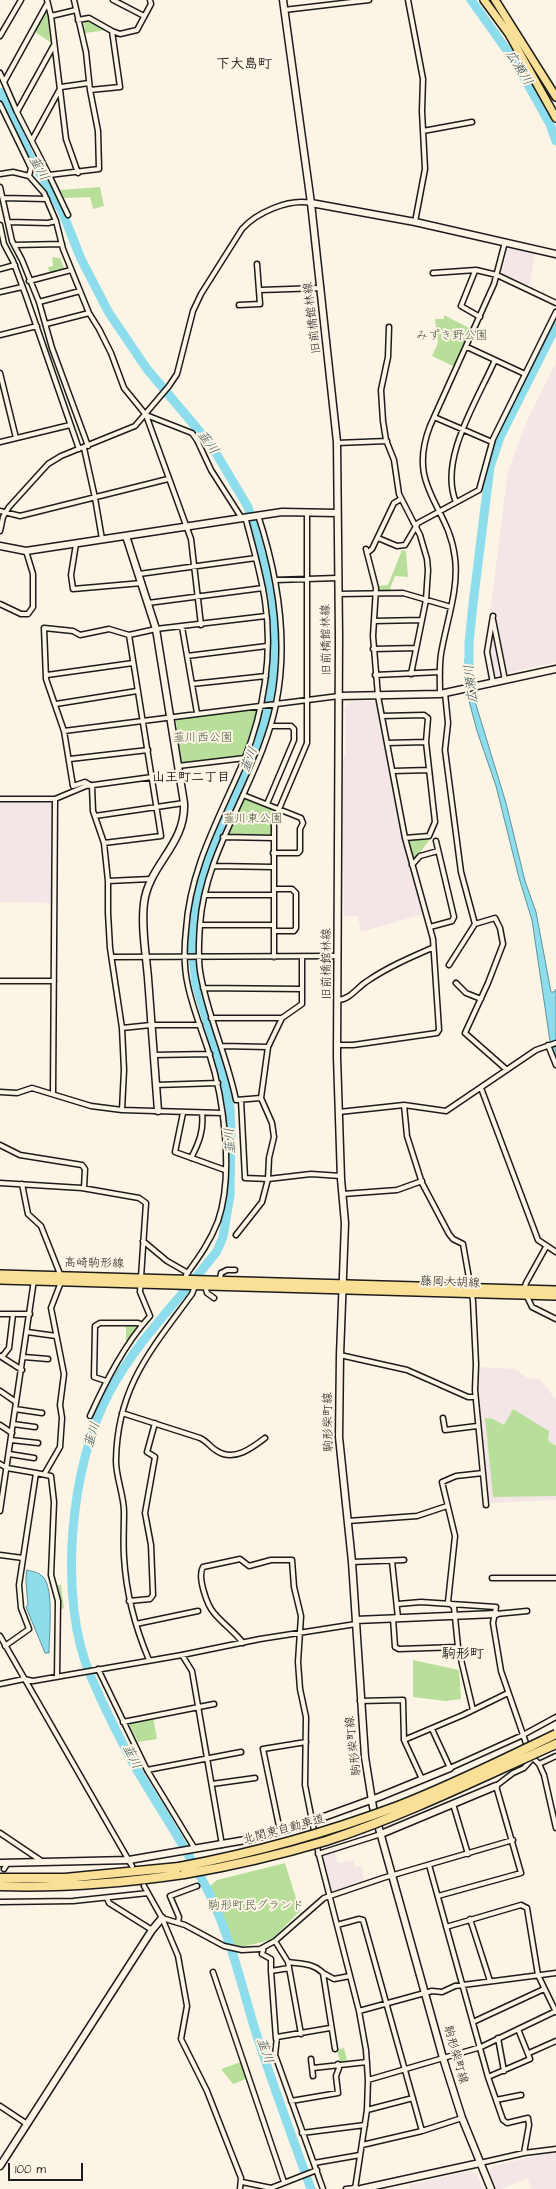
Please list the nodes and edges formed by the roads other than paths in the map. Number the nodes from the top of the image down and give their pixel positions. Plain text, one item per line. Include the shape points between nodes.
1 (21, 0) edge
2 (74, 0) edge
3 (112, 0) edge
4 (150, 0) edge
5 (283, 0) edge
6 (370, 0) edge
7 (408, 0) edge
8 (484, 0) edge
9 (495, 0) edge
10 (47, 2) edge
11 (76, 10) junction
12 (284, 10) junction
13 (51, 16) junction
14 (144, 16) junction
15 (78, 20) junction
16 (112, 31) junction
17 (0, 36) edge
18 (54, 45) junction
19 (0, 73) edge
20 (4, 82) junction
21 (89, 83) junction
22 (62, 87) junction
23 (90, 90) junction
24 (556, 97) edge
25 (0, 104) edge
26 (17, 112) junction
27 (556, 118) edge
28 (472, 122) dead end
29 (423, 131) junction
30 (32, 140) junction
31 (78, 173) junction
32 (0, 174) edge
33 (49, 175) junction
34 (29, 176) junction
35 (0, 187) edge
36 (3, 198) junction
37 (47, 199) junction
38 (310, 203) junction
39 (68, 215) dead end
40 (56, 221) junction
41 (8, 222) junction
42 (415, 222) junction
43 (0, 225) edge
44 (505, 242) junction
45 (2, 243) edge
46 (62, 244) junction
47 (15, 245) junction
48 (556, 254) edge
49 (257, 264) dead end
50 (15, 265) junction
51 (0, 269) edge
52 (71, 270) junction
53 (474, 271) junction
54 (433, 273) dead end
55 (497, 275) junction
56 (29, 282) junction
57 (22, 287) junction
58 (321, 288) junction
59 (260, 290) junction
60 (80, 291) junction
61 (0, 292) edge
62 (39, 302) junction
63 (556, 303) edge
64 (239, 306) dead end
65 (556, 312) edge
66 (89, 313) junction
67 (480, 317) junction
68 (46, 324) junction
69 (37, 326) junction
70 (389, 326) dead end
71 (0, 335) edge
72 (467, 347) junction
73 (495, 360) junction
74 (0, 373) edge
75 (525, 374) junction
76 (145, 414) junction
77 (434, 417) junction
78 (70, 424) junction
79 (463, 431) junction
80 (16, 438) junction
81 (386, 441) junction
82 (0, 442) edge
83 (492, 442) junction
84 (337, 443) junction
85 (84, 448) junction
86 (168, 479) junction
87 (95, 498) junction
88 (401, 499) junction
89 (456, 502) junction
90 (0, 511) edge
91 (307, 512) junction
92 (438, 512) junction
93 (6, 513) junction
94 (337, 513) junction
95 (257, 515) junction
96 (244, 517) junction
97 (186, 526) junction
98 (415, 526) junction
99 (0, 531) edge
100 (126, 536) junction
101 (378, 538) junction
102 (102, 539) junction
103 (76, 544) junction
104 (0, 546) edge
105 (26, 551) junction
106 (256, 558) junction
107 (194, 567) junction
108 (139, 574) junction
109 (337, 578) junction
110 (307, 579) junction
111 (276, 580) junction
112 (142, 583) junction
113 (263, 588) junction
114 (338, 594) junction
115 (376, 594) junction
116 (197, 596) junction
117 (426, 600) junction
118 (148, 602) junction
119 (0, 604) edge
120 (451, 607) junction
121 (266, 616) junction
122 (422, 620) junction
123 (374, 621) junction
124 (201, 625) junction
125 (182, 627) junction
126 (156, 629) junction
127 (129, 635) junction
128 (267, 646) junction
129 (416, 648) junction
130 (373, 649) junction
131 (187, 656) junction
132 (133, 663) junction
133 (556, 669) edge
134 (440, 672) junction
135 (411, 674) junction
136 (47, 675) junction
137 (376, 675) junction
138 (266, 676) junction
139 (505, 680) junction
140 (493, 682) junction
141 (192, 684) junction
142 (138, 691) junction
143 (443, 693) junction
144 (339, 696) junction
145 (378, 696) junction
146 (307, 700) junction
147 (56, 704) junction
148 (274, 704) junction
149 (263, 705) junction
150 (197, 713) junction
151 (382, 716) junction
152 (170, 717) junction
153 (142, 720) junction
154 (271, 726) junction
155 (64, 731) junction
156 (426, 742) junction
157 (387, 743) junction
158 (148, 750) junction
159 (244, 758) junction
160 (70, 759) junction
161 (178, 766) junction
162 (429, 770) junction
163 (393, 771) junction
164 (152, 778) junction
165 (92, 786) junction
166 (243, 795) junction
167 (0, 799) edge
168 (55, 799) junction
169 (184, 803) junction
170 (267, 804) junction
171 (157, 807) junction
172 (279, 808) junction
173 (95, 816) junction
174 (223, 837) junction
175 (274, 838) junction
176 (405, 838) junction
177 (436, 841) dead end
178 (104, 843) junction
179 (438, 851) junction
180 (274, 853) junction
181 (412, 865) junction
182 (213, 866) junction
183 (273, 867) junction
184 (151, 879) junction
185 (108, 881) junction
186 (274, 889) junction
187 (205, 895) junction
188 (274, 895) junction
189 (475, 924) junction
190 (200, 925) junction
191 (274, 925) junction
192 (430, 927) junction
193 (274, 931) junction
194 (432, 948) junction
195 (187, 956) junction
196 (199, 956) junction
197 (338, 956) junction
198 (112, 957) junction
199 (146, 957) junction
200 (274, 957) junction
201 (302, 957) junction
202 (449, 965) dead end
203 (0, 981) edge
204 (54, 981) junction
205 (456, 984) dead end
206 (203, 988) junction
207 (301, 989) junction
208 (481, 999) junction
209 (338, 1000) junction
210 (211, 1018) junction
211 (282, 1018) junction
212 (151, 1025) junction
213 (200, 1025) junction
214 (122, 1028) junction
215 (552, 1044) edge
216 (338, 1045) junction
217 (222, 1046) junction
218 (268, 1047) junction
219 (210, 1054) junction
220 (154, 1055) junction
221 (556, 1064) edge
222 (507, 1070) junction
223 (218, 1083) junction
224 (156, 1085) junction
225 (481, 1088) junction
226 (0, 1092) edge
227 (53, 1094) junction
228 (261, 1098) junction
229 (241, 1100) junction
230 (404, 1106) junction
231 (122, 1110) junction
232 (158, 1111) junction
233 (339, 1112) junction
234 (183, 1113) junction
235 (202, 1113) junction
236 (222, 1113) junction
237 (0, 1146) edge
238 (191, 1158) junction
239 (225, 1170) junction
240 (341, 1176) junction
241 (268, 1179) junction
242 (422, 1181) junction
243 (0, 1182) edge
244 (22, 1184) junction
245 (84, 1188) junction
246 (342, 1194) junction
247 (236, 1235) dead end
248 (143, 1241) junction
249 (546, 1247) junction
250 (556, 1252) edge
251 (235, 1270) dead end
252 (0, 1274) edge
253 (34, 1278) junction
254 (60, 1278) junction
255 (188, 1278) junction
256 (220, 1279) junction
257 (0, 1280) edge
258 (141, 1280) junction
259 (200, 1283) junction
260 (343, 1283) junction
261 (470, 1288) junction
262 (524, 1290) junction
263 (556, 1290) edge
264 (343, 1291) junction
265 (472, 1295) junction
266 (556, 1296) edge
267 (528, 1297) junction
268 (214, 1298) dead end
269 (0, 1314) edge
270 (13, 1314) junction
271 (30, 1314) junction
272 (556, 1319) edge
273 (142, 1325) junction
274 (27, 1332) junction
275 (56, 1336) junction
276 (340, 1355) junction
277 (1, 1356) edge
278 (24, 1357) junction
279 (48, 1359) dead end
280 (22, 1370) junction
281 (106, 1381) junction
282 (0, 1391) edge
283 (475, 1397) junction
284 (16, 1402) junction
285 (15, 1409) junction
286 (42, 1413) dead end
287 (122, 1413) junction
288 (90, 1416) dead end
289 (443, 1418) dead end
290 (154, 1423) junction
291 (13, 1424) junction
292 (0, 1425) edge
293 (477, 1426) junction
294 (35, 1427) dead end
295 (12, 1433) junction
296 (265, 1438) dead end
297 (11, 1440) junction
298 (38, 1443) dead end
299 (9, 1454) junction
300 (34, 1458) dead end
301 (0, 1464) edge
302 (7, 1468) junction
303 (36, 1473) junction
304 (45, 1473) junction
305 (483, 1473) junction
306 (0, 1504) edge
307 (486, 1505) dead end
308 (447, 1506) junction
309 (0, 1510) edge
310 (348, 1521) junction
311 (0, 1555) edge
312 (23, 1558) junction
313 (404, 1560) dead end
314 (392, 1561) junction
315 (352, 1562) junction
316 (492, 1578) dead end
317 (556, 1578) edge
318 (129, 1601) junction
319 (398, 1604) junction
320 (451, 1604) junction
321 (198, 1611) dead end
322 (527, 1611) dead end
323 (496, 1614) junction
324 (454, 1615) junction
325 (396, 1618) junction
326 (356, 1622) junction
327 (136, 1624) junction
328 (299, 1633) junction
329 (0, 1636) edge
330 (243, 1643) junction
331 (5, 1646) junction
332 (458, 1647) junction
333 (182, 1655) junction
334 (149, 1660) junction
335 (97, 1670) junction
336 (57, 1676) junction
337 (24, 1679) junction
338 (0, 1684) edge
339 (508, 1693) junction
340 (360, 1701) junction
341 (214, 1704) dead end
342 (198, 1706) junction
343 (473, 1710) junction
344 (556, 1717) edge
345 (123, 1722) junction
346 (432, 1729) junction
347 (556, 1734) edge
348 (522, 1735) junction
349 (404, 1740) junction
350 (306, 1742) junction
351 (556, 1744) edge
352 (241, 1752) dead end
353 (556, 1756) edge
354 (207, 1758) junction
355 (532, 1759) junction
356 (539, 1764) junction
357 (450, 1768) junction
358 (147, 1770) junction
359 (255, 1778) dead end
360 (422, 1779) junction
361 (212, 1784) junction
362 (496, 1786) junction
363 (373, 1799) junction
364 (453, 1804) junction
365 (555, 1817) edge
366 (313, 1821) junction
367 (556, 1828) edge
368 (280, 1831) junction
369 (0, 1833) edge
370 (381, 1834) junction
371 (513, 1840) junction
372 (222, 1845) junction
373 (194, 1850) junction
374 (318, 1854) junction
375 (468, 1854) junction
376 (128, 1860) junction
377 (45, 1863) junction
378 (429, 1865) junction
379 (4, 1866) edge
380 (132, 1866) dead end
381 (392, 1876) junction
382 (0, 1878) edge
383 (0, 1886) edge
384 (144, 1886) dead end
385 (197, 1886) dead end
386 (148, 1893) junction
387 (329, 1896) junction
388 (438, 1896) junction
389 (107, 1898) junction
390 (0, 1902) edge
391 (162, 1918) junction
392 (470, 1919) junction
393 (178, 1922) junction
394 (337, 1925) junction
395 (446, 1927) junction
396 (152, 1930) junction
397 (275, 1941) junction
398 (264, 1948) junction
399 (288, 1962) junction
400 (289, 1968) junction
401 (271, 1971) junction
402 (213, 1972) dead end
403 (323, 1973) junction
404 (556, 1973) edge
405 (538, 1975) junction
406 (350, 1976) junction
407 (490, 1980) junction
408 (462, 1985) junction
409 (544, 1989) junction
410 (425, 1993) junction
411 (387, 2004) junction
412 (359, 2011) junction
413 (556, 2011) edge
414 (473, 2022) junction
415 (330, 2028) junction
416 (518, 2029) junction
417 (301, 2034) junction
418 (498, 2038) junction
419 (276, 2039) junction
420 (556, 2041) edge
421 (480, 2047) junction
422 (334, 2049) dead end
423 (529, 2053) junction
424 (443, 2058) junction
425 (312, 2059) dead end
426 (367, 2062) junction
427 (338, 2064) junction
428 (313, 2068) junction
429 (405, 2070) junction
430 (504, 2071) junction
431 (314, 2076) dead end
432 (488, 2077) junction
433 (368, 2080) junction
434 (521, 2095) dead end
435 (413, 2098) junction
436 (496, 2100) junction
437 (291, 2101) junction
438 (0, 2106) edge
439 (366, 2110) junction
440 (462, 2118) junction
441 (27, 2124) junction
442 (365, 2125) junction
443 (422, 2131) junction
444 (302, 2133) junction
445 (362, 2145) junction
446 (556, 2149) edge
447 (524, 2153) junction
448 (360, 2155) junction
449 (314, 2163) junction
450 (480, 2163) junction
451 (0, 2166) edge
452 (317, 2170) junction
453 (242, 2182) junction
454 (284, 2182) junction
455 (240, 2189) edge
456 (323, 2189) edge
457 (346, 2189) edge
458 (357, 2189) edge
459 (491, 2189) edge

1 - 17 street
2 - 11 street
3 - 14 street
4 - 14 street via 151,4
5 - 12 street, 旧前橋館林線
6 - 12 street
7 - 29 street via 423,79
8 - 27 main road via 508,34
9 - 24 main road
10 - 13 street
10 - 20 street
11 - 13 street
11 - 15 street
12 - 38 street, 旧前橋館林線
13 - 18 street
14 - 16 street via 137,30 120,34
15 - 16 street via 89,18
15 - 21 street via 86,52
16 - 23 street via 120,87
18 - 22 street
18 - 26 street
19 - 20 street
20 - 26 street
21 - 22 street
21 - 23 street
22 - 30 street
22 - 31 street via 66,139
23 - 31 street via 98,131 99,169
25 - 34 street via 31,168
26 - 30 street
28 - 29 street
29 - 42 street via 424,175
30 - 33 street
31 - 33 street
32 - 34 street via 13,172
33 - 39 street
34 - 37 street
35 - 36 street
36 - 37 street
36 - 41 street
37 - 40 street
38 - 42 street
38 - 58 street, 旧前橋館林線
38 - 76 street via 304,202 259,213 242,229 193,311 177,374
40 - 41 street
40 - 46 street
41 - 47 street
42 - 44 street
43 - 45 street
44 - 48 street
44 - 55 street
45 - 50 street
46 - 47 street
46 - 52 street
47 - 56 street
49 - 59 street
50 - 51 street
50 - 57 street
52 - 56 street
52 - 60 street
53 - 54 street
53 - 55 street
53 - 67 street via 461,306
55 - 63 street
55 - 67 street
56 - 62 street
57 - 61 street
57 - 69 street
58 - 59 street
58 - 84 street, 旧前橋館林線
59 - 64 street via 260,304
60 - 62 street
60 - 66 street
62 - 68 street
65 - 75 street
66 - 68 street
66 - 76 street via 102,335 124,388
67 - 72 street
68 - 85 street
69 - 71 street
69 - 78 street
70 - 81 street via 388,357 380,390
72 - 73 street
72 - 77 street
73 - 75 street
73 - 79 street
74 - 80 street
75 - 83 street
76 - 85 street via 135,426
76 - 86 street
76 - 96 street via 192,433 211,470
77 - 79 street
77 - 92 street via 424,445 423,463 425,483
78 - 80 street
78 - 85 street
79 - 83 street
79 - 89 street via 452,464
80 - 82 street
81 - 84 street
81 - 88 street via 394,460
83 - 89 street via 480,487
84 - 94 street, 旧前橋館林線
85 - 87 street
85 - 93 street via 61,456 48,464
86 - 87 street
86 - 97 street
87 - 93 street via 20,516
87 - 102 street
88 - 98 street
88 - 101 street via 394,503
89 - 92 street
90 - 93 street
91 - 94 street
91 - 95 street
91 - 110 street
92 - 98 street
92 - 120 street via 450,535 455,558 456,580
93 - 99 street
94 - 109 street, 旧前橋館林線
95 - 96 street
95 - 111 street
96 - 97 street
96 - 106 street
97 - 100 street
97 - 107 street via 191,539
98 - 101 street via 407,543 402,547
98 - 117 street via 427,559
100 - 102 street
100 - 108 street
101 - 115 street via 372,549 367,551
102 - 103 street
103 - 105 street
103 - 112 street via 71,575 73,589
104 - 105 street
105 - 119 street via 33,574 34,607 28,614 22,614
106 - 107 street
106 - 113 street
107 - 108 street
107 - 116 street
108 - 112 street
109 - 110 street
109 - 114 street, 旧前橋館林線
110 - 111 street
110 - 146 street
111 - 148 street via 280,609 281,661
112 - 118 street
113 - 116 street
113 - 121 street
114 - 115 street
114 - 144 street, 旧前橋館林線
115 - 117 street via 403,593
115 - 123 street
116 - 118 street
116 - 124 street
117 - 120 street
117 - 122 street
118 - 126 street
120 - 134 street
121 - 124 street
121 - 128 street
122 - 123 street
122 - 129 street
123 - 130 street
124 - 125 street
125 - 126 street
125 - 131 street
126 - 127 street
126 - 152 street
127 - 132 street
127 - 136 street via 109,628 80,635 73,631 44,628
128 - 131 street
128 - 138 street
129 - 130 street
129 - 135 street
130 - 137 street
131 - 141 street
132 - 136 street
132 - 142 street
133 - 139 street
134 - 135 street
134 - 143 street
135 - 137 street
136 - 147 street via 46,679
137 - 145 street
138 - 141 street
138 - 149 street
139 - 140 street
139 - 140 street via 492,616 487,652
140 - 143 street
141 - 150 street
142 - 147 street
142 - 153 street
143 - 145 street
143 - 189 street via 448,723 445,750 458,849
144 - 145 street
144 - 146 street
144 - 197 street, 旧前橋館林線
145 - 151 street
146 - 148 street
146 - 172 street via 307,742
147 - 155 street
148 - 149 street
148 - 154 street
149 - 150 street
149 - 159 street
150 - 152 street
151 - 156 street via 424,715 428,718
151 - 157 street
152 - 153 street
152 - 161 street
153 - 155 street
153 - 158 street
154 - 166 street
154 - 170 street via 291,726 294,729 294,740
155 - 160 street
156 - 157 street
156 - 162 street
157 - 163 street
158 - 160 street
158 - 164 street
159 - 161 street
159 - 195 street via 203,851 189,902
160 - 165 street via 73,786 85,782
161 - 169 street
162 - 163 street
162 - 176 street via 435,822 428,836
163 - 176 street
164 - 165 street
164 - 171 street
165 - 168 street
165 - 173 street
166 - 170 street
166 - 174 street
167 - 168 street
168 - 204 street
169 - 171 street
169 - 184 street via 179,834
170 - 172 street
171 - 173 street
171 - 178 street via 162,836
172 - 175 street via 274,821
172 - 180 street via 301,818 303,823 300,829 300,851
173 - 178 street
174 - 175 street
174 - 182 street
175 - 180 street
176 - 181 street
177 - 179 street
178 - 185 street
179 - 181 street via 420,856
179 - 192 street via 454,917
180 - 183 street
181 - 192 street
182 - 183 street
182 - 187 street
183 - 186 street
184 - 185 street
184 - 199 street via 144,902
185 - 198 street
186 - 188 street
186 - 193 street via 292,889 296,893 296,928 294,931
187 - 188 street
187 - 190 street
188 - 191 street
189 - 202 street
189 - 208 street via 495,918 503,940
190 - 191 street
190 - 196 street
191 - 193 street
192 - 194 street
193 - 200 street
194 - 209 street via 385,970 344,1000
194 - 216 street via 438,1032
195 - 196 street
195 - 199 street
195 - 213 street via 187,984
196 - 200 street
196 - 206 street
197 - 201 street
197 - 209 street, 旧前橋館林線
198 - 199 street
198 - 214 street
199 - 212 street
200 - 201 street
201 - 207 street
203 - 204 street
204 - 227 street
205 - 208 street via 466,993
206 - 207 street
206 - 210 street
207 - 211 street via 302,1004
208 - 222 street via 465,1033
209 - 216 street, 旧前橋館林線
210 - 211 street
210 - 217 street
211 - 218 street
212 - 213 street
212 - 214 street
212 - 220 street
213 - 219 street
214 - 231 street
215 - 221 street
215 - 222 street via 536,1050
216 - 233 street, 旧前橋館林線
217 - 218 street
217 - 229 street via 236,1100
218 - 228 street
219 - 220 street
219 - 223 street
220 - 224 street
222 - 225 street
223 - 224 street
223 - 236 street
224 - 232 street
225 - 230 street via 446,1111
225 - 249 street via 538,1240
226 - 227 street via 17,1093 32,1088
227 - 231 street via 91,1106
228 - 229 street
228 - 241 street via 272,1122 274,1137
229 - 241 street via 245,1178
230 - 233 street
230 - 242 street via 407,1136
231 - 232 street
232 - 234 street
233 - 240 street, 旧前橋館林線
234 - 235 street
234 - 238 street via 175,1152
235 - 236 street
235 - 238 street via 199,1142
236 - 239 street
237 - 245 street via 20,1155 82,1165 85,1169
238 - 239 street
239 - 255 street via 218,1219 204,1251
240 - 241 street via 311,1174
240 - 246 street, 旧前橋館林線
241 - 247 street via 262,1202
242 - 246 street via 397,1190
242 - 261 street via 449,1234 463,1244
243 - 244 street
244 - 245 street
244 - 254 street via 28,1214 41,1226
245 - 248 street via 142,1199 146,1203
246 - 260 street, 旧前橋館林線 via 345,1224
248 - 255 street
248 - 258 street
249 - 250 street
249 - 262 street
251 - 256 street via 221,1273
252 - 253 main road, 高崎駒形線
253 - 254 main road, 高崎駒形線
253 - 257 main road, 高崎駒形線
253 - 271 street
254 - 258 main road, 高崎駒形線
254 - 275 street via 51,1308
255 - 258 main road, 高崎駒形線
255 - 259 main road, 高崎駒形線
256 - 259 main road
256 - 260 main road
258 - 259 main road, 高崎駒形線 via 181,1285
258 - 273 street via 140,1295 150,1316
259 - 264 main road
259 - 268 street
259 - 287 street via 143,1361
260 - 261 main road, 藤岡大胡線
260 - 264 street, 駒形柴町線
261 - 262 main road, 藤岡大胡線
261 - 265 street
262 - 263 main road, 藤岡大胡線
262 - 267 street
264 - 265 main road, 藤岡大胡線
264 - 276 street, 駒形柴町線
265 - 267 main road, 藤岡大胡線
265 - 283 street via 476,1358
266 - 267 main road, 藤岡大胡線
267 - 272 street via 532,1307
269 - 270 street
270 - 271 street
270 - 277 street via 9,1348
271 - 274 street
273 - 281 street
273 - 281 street via 100,1323 95,1326 94,1377
274 - 275 street
274 - 278 street
275 - 304 street via 64,1374 60,1405 60,1447
276 - 283 street via 407,1370 468,1397
276 - 310 street, 駒形柴町線 via 339,1437
277 - 280 street
278 - 279 street
278 - 280 street
280 - 284 street
281 - 288 street
282 - 284 street
283 - 293 street
284 - 285 street
285 - 286 street
285 - 291 street
287 - 290 street
287 - 318 street via 116,1463 124,1507 124,1559
289 - 293 street via 445,1430
290 - 296 street via 200,1438 223,1454 242,1454
290 - 318 street via 147,1452 155,1457 145,1513 151,1545 153,1595 150,1599
291 - 294 street
291 - 295 street
292 - 295 street
293 - 305 street
295 - 297 street
297 - 298 street
297 - 299 street
299 - 300 street
299 - 302 street
301 - 302 street
302 - 303 street
302 - 306 street
303 - 304 street
303 - 312 street
304 - 336 street via 51,1476 54,1502 51,1575 58,1601
305 - 307 street
305 - 308 street via 456,1476 442,1482
306 - 309 street
308 - 310 street via 417,1516
308 - 320 street via 455,1536 448,1602
310 - 315 street, 駒形柴町線
311 - 312 street
312 - 331 street via 19,1596 29,1629
313 - 314 street
314 - 315 street
314 - 319 street
315 - 326 street, 駒形柴町線
316 - 317 street
318 - 327 street
319 - 320 street
319 - 325 street
320 - 323 street via 496,1607
320 - 324 street via 454,1607
321 - 327 street
322 - 323 street
323 - 324 street
323 - 339 street via 493,1623 496,1647
324 - 325 street
324 - 332 street
325 - 326 street
325 - 332 street via 394,1647
326 - 328 street
326 - 340 street, 駒形柴町線
327 - 334 street
328 - 330 street
328 - 330 street via 301,1616 294,1587 292,1560 271,1560 249,1566 240,1559 205,1565 201,1570 201,1579 213,1612
328 - 350 street via 298,1671 306,1717
329 - 331 street
330 - 333 street
331 - 337 street
332 - 343 street
333 - 334 street
333 - 342 street via 192,1670
334 - 335 street
335 - 336 street
335 - 345 street
336 - 337 street via 33,1681
337 - 338 street
337 - 376 street
339 - 343 street
339 - 348 street
340 - 349 street via 403,1700
340 - 363 street, 駒形柴町線 via 365,1757
341 - 342 street
342 - 345 street
342 - 354 street
343 - 346 street
344 - 348 street
345 - 358 street
346 - 349 street
346 - 357 street
347 - 382 highway, 北関東自動車道, bridge via 443,1787 361,1819 279,1845 179,1867 72,1878
348 - 355 street
348 - 357 street
349 - 360 street
350 - 366 street via 305,1785
350 - 368 street via 263,1749
351 - 383 highway, 北関東自動車道, bridge via 447,1794 365,1827 280,1854 137,1881 68,1886
352 - 354 street
353 - 356 street
354 - 358 street
354 - 361 street
355 - 356 street
355 - 362 street via 524,1768
356 - 365 street
357 - 360 street
358 - 373 street
359 - 361 street
360 - 363 street
361 - 372 street
362 - 364 street
362 - 371 street
363 - 366 street
363 - 370 street, 駒形柴町線
364 - 370 street
364 - 375 street
365 - 367 street
366 - 368 street
366 - 374 street
368 - 372 street
369 - 377 street
370 - 374 street
370 - 381 street, 駒形柴町線
371 - 375 street
371 - 388 street via 521,1873
372 - 373 street
373 - 376 street
374 - 387 street
375 - 378 street
376 - 377 street
376 - 380 street
377 - 379 street
378 - 381 street
378 - 388 street
381 - 387 street
381 - 410 street, 駒形柴町線
384 - 386 street
385 - 393 street via 170,1896 179,1918
386 - 389 street
386 - 391 street
387 - 394 street
387 - 397 street via 320,1900
388 - 395 street
389 - 390 street
389 - 396 street via 109,1903
391 - 393 street
391 - 396 street
391 - 453 street via 178,1956 187,2006 181,2039 206,2091
392 - 395 street
392 - 405 street via 521,1905 527,1908
392 - 407 street
393 - 398 street via 224,1946 248,1950
394 - 406 street
394 - 411 street via 363,1920
395 - 408 street
396 - 441 street
397 - 398 street
397 - 399 street
398 - 401 street via 262,1954 270,1959
399 - 400 street
399 - 403 street via 311,1965
400 - 401 street
400 - 417 street
401 - 419 street
402 - 454 street
403 - 406 street via 334,1979
403 - 415 street
404 - 405 street
405 - 407 street
405 - 409 street
406 - 412 street
407 - 408 street
408 - 410 street via 442,1992
408 - 414 street
409 - 413 street
409 - 414 street
410 - 411 street
410 - 424 street, 駒形柴町線
411 - 412 street
411 - 429 street
412 - 426 street
413 - 416 street
414 - 421 street
415 - 417 street
415 - 422 street
416 - 418 street
416 - 423 street
417 - 419 street
418 - 421 street
418 - 430 street
419 - 437 street via 275,2055
420 - 423 street
421 - 424 street
421 - 432 street
423 - 430 street via 530,2059
424 - 429 street
424 - 440 street, 駒形柴町線
425 - 428 street
426 - 427 street
426 - 433 street
427 - 428 street
427 - 437 street via 338,2093
428 - 431 street
429 - 433 street
429 - 435 street
430 - 432 street
432 - 436 street
433 - 439 street
434 - 436 street
435 - 439 street
435 - 443 street
436 - 447 street via 507,2124 528,2118
437 - 444 street
438 - 441 street
439 - 442 street
440 - 443 street
440 - 450 street, 駒形柴町線
441 - 451 street
442 - 444 street
442 - 445 street
443 - 445 street
444 - 449 street
445 - 448 street
446 - 447 street
447 - 450 street
448 - 449 street
448 - 458 street
449 - 452 street
450 - 458 street
450 - 459 street, 駒形柴町線
452 - 454 street
452 - 456 street
453 - 454 street via 271,2188
453 - 455 street
457 - 458 street

